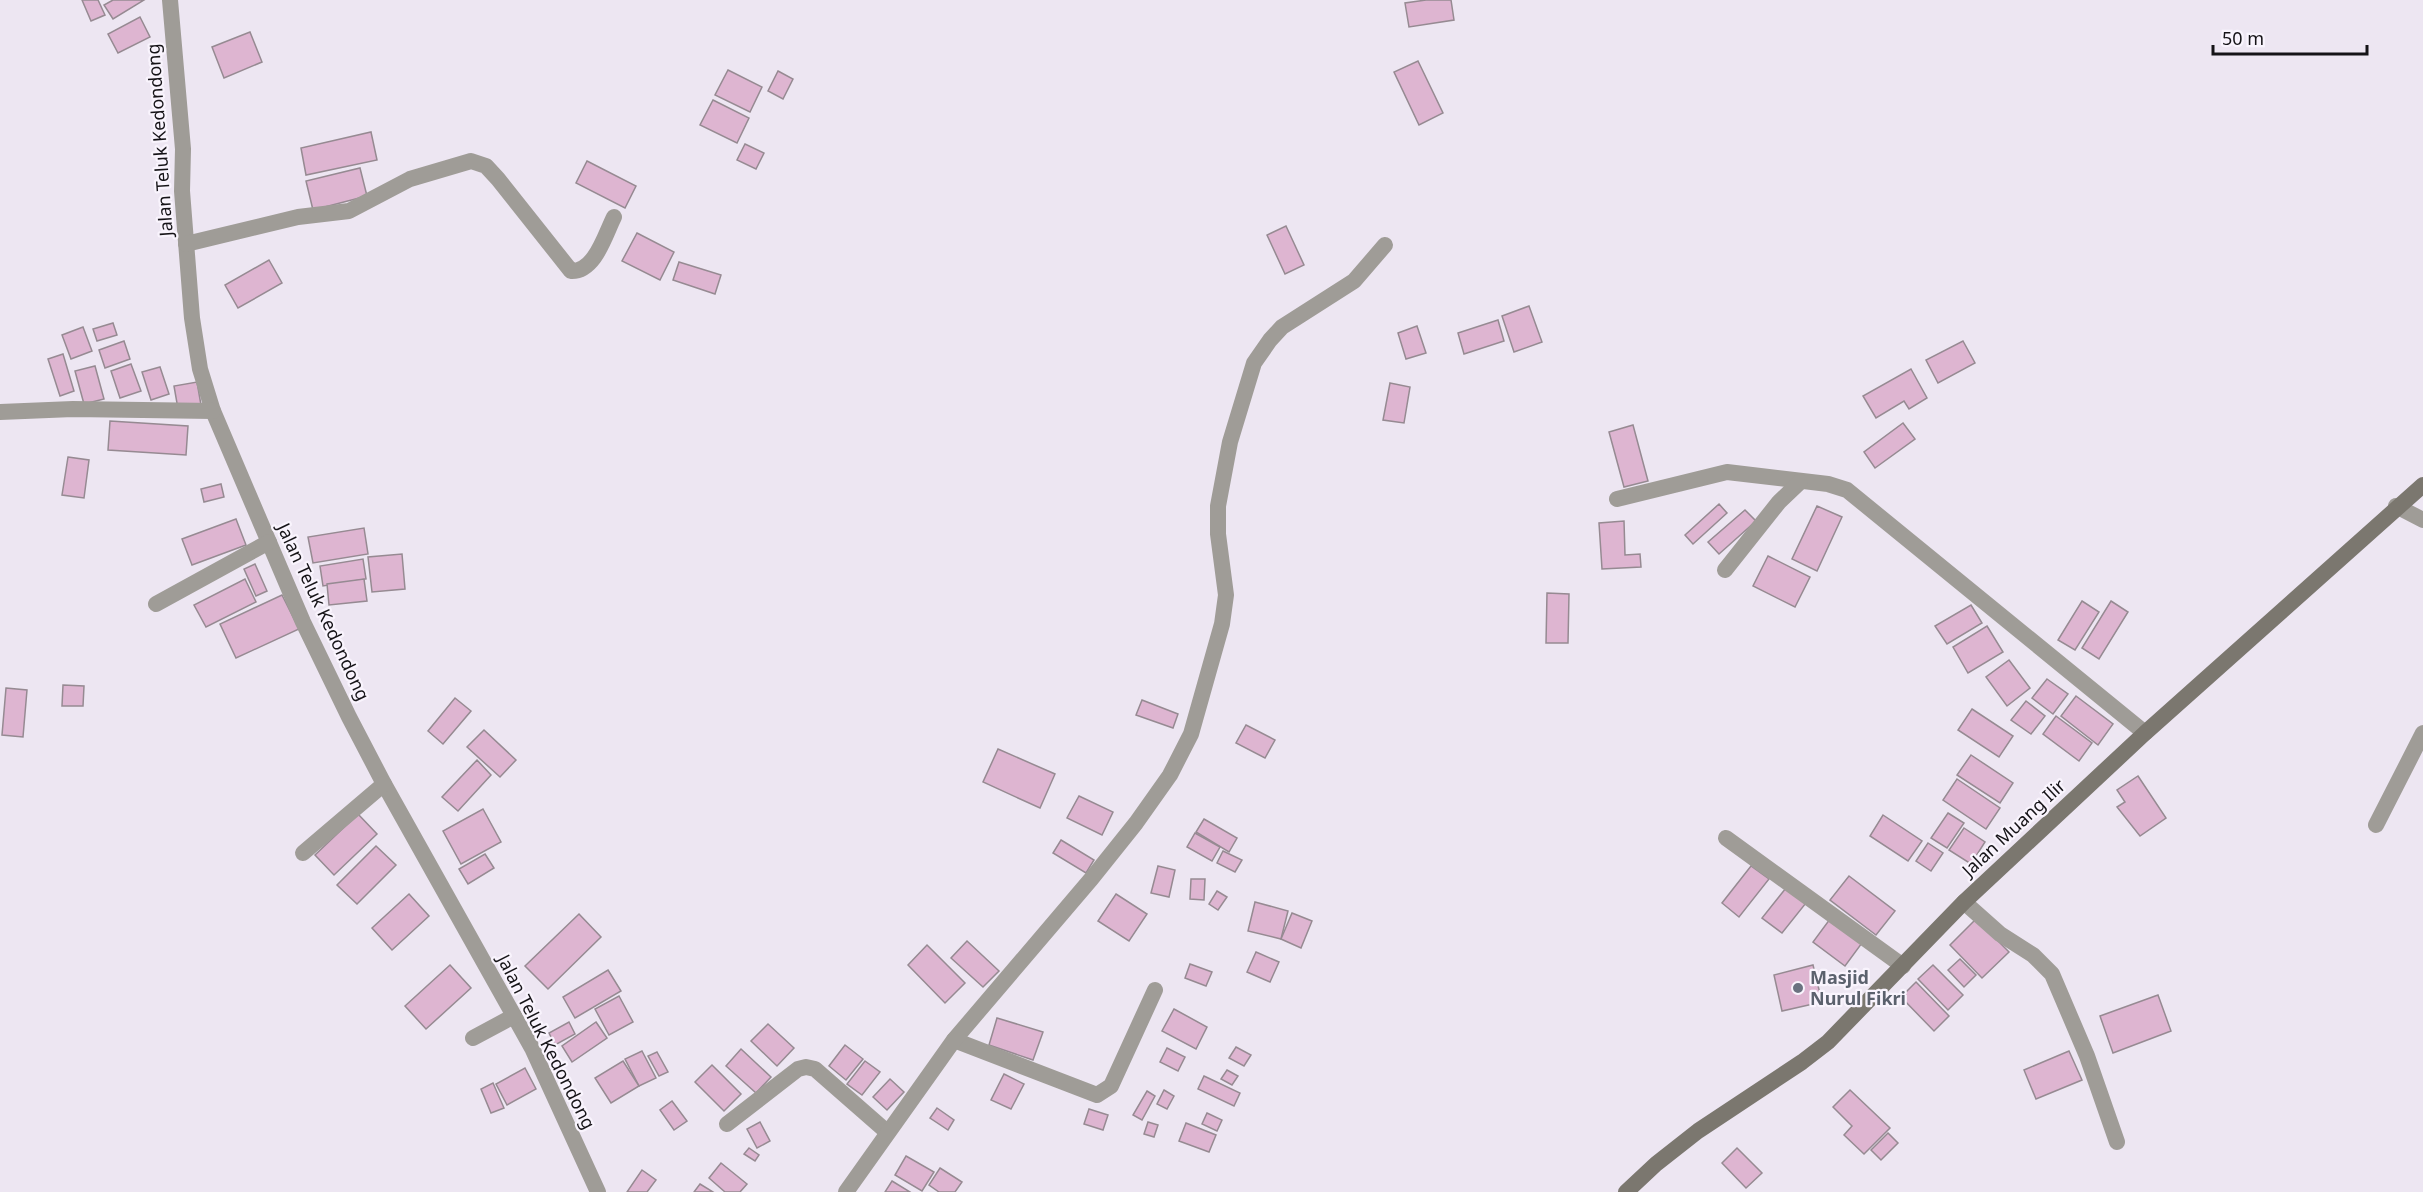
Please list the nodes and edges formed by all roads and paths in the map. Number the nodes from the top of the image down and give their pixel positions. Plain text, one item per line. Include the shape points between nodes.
1 (170, 0) edge
2 (614, 217) dead end
3 (186, 244) junction
4 (1385, 245) dead end
5 (213, 411) junction
6 (0, 412) edge
7 (1800, 482) junction
8 (2423, 484) edge
9 (1617, 499) dead end
10 (2396, 507) junction
11 (2423, 520) edge
12 (269, 542) junction
13 (1725, 570) dead end
14 (156, 603) dead end
15 (2145, 733) junction
16 (2423, 733) edge
17 (384, 784) junction
18 (2376, 825) dead end
19 (1726, 838) dead end
20 (303, 853) dead end
21 (1964, 902) junction
22 (1903, 966) junction
23 (1155, 990) dead end
24 (514, 1016) junction
25 (473, 1038) dead end
26 (954, 1040) junction
27 (727, 1124) dead end
28 (887, 1132) junction
29 (2117, 1142) dead end
30 (598, 1192) edge
31 (846, 1192) edge
32 (1626, 1192) edge

1 - 3 street, Jalan Teluk Kedondong via 183,149
2 - 3 street via 592,261 582,270 571,271 498,179 486,166 471,160 410,179 349,211 298,216
3 - 5 street, Jalan Teluk Kedondong via 200,369
4 - 26 street via 1354,281 1282,327 1254,363 1230,442 1218,507 1226,595 1222,624 1191,734 1170,775 1092,878
5 - 6 street
5 - 12 street, Jalan Teluk Kedondong
7 - 9 street via 1727,472
7 - 13 street via 1779,502
7 - 15 street via 1847,490
8 - 10 main road, Jalan Muang Ilir
10 - 11 street
10 - 15 main road, Jalan Muang Ilir
12 - 14 street
12 - 17 street, Jalan Teluk Kedondong via 303,622
15 - 21 main road, Jalan Muang Ilir
16 - 18 street
17 - 20 street
17 - 24 street, Jalan Teluk Kedondong
19 - 22 street
21 - 22 main road, Jalan Muang Ilir
21 - 29 street via 2000,933 2033,954 2052,974 2087,1056
22 - 32 main road, Jalan Muang Ilir via 1828,1042 1698,1131
23 - 26 street via 1111,1086 1096,1095
24 - 25 street
24 - 30 street, Jalan Teluk Kedondong
26 - 28 street
27 - 28 street via 798,1069 806,1067 815,1069
28 - 31 street

